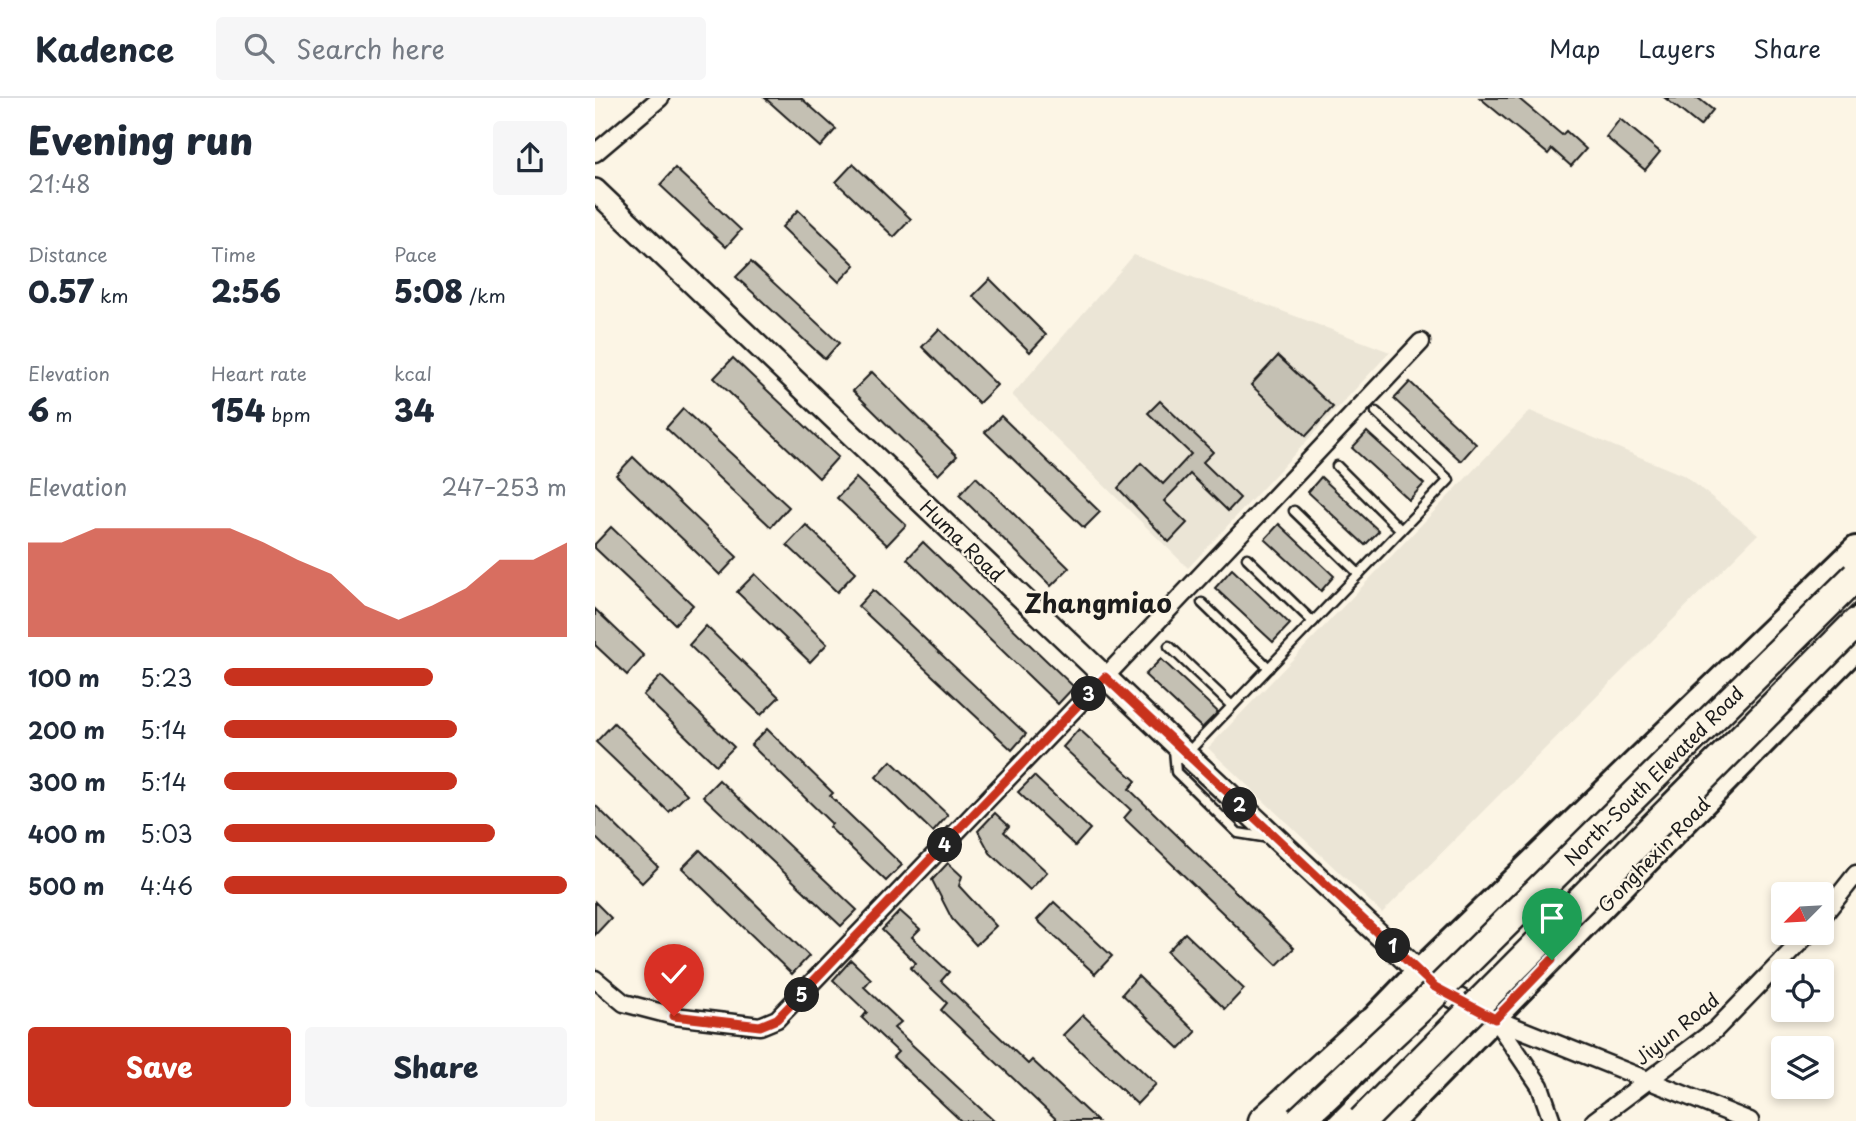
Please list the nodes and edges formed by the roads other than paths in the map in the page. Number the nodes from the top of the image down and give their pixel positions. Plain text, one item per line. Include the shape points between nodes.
1 (660, 98) edge
2 (595, 153) edge
3 (595, 190) edge
4 (1421, 342) dead end
5 (1376, 412) dead end
6 (1337, 466) dead end
7 (1294, 511) dead end
8 (1401, 530) junction
9 (1856, 530) edge
10 (1856, 549) edge
11 (1247, 558) dead end
12 (1359, 574) junction
13 (1856, 576) edge
14 (1202, 603) dead end
15 (1313, 621) junction
16 (1856, 623) edge
17 (1169, 646) dead end
18 (1856, 647) edge
19 (1856, 664) edge
20 (1269, 667) junction
21 (1105, 677) junction
22 (1232, 706) junction
23 (1180, 749) junction
24 (1622, 775) junction
25 (1677, 832) junction
26 (1856, 874) edge
27 (1834, 902) edge
28 (1797, 945) edge
29 (1420, 971) junction
30 (595, 979) edge
31 (1495, 1019) junction
32 (1369, 1024) junction
33 (1646, 1081) junction
34 (1263, 1121) edge
35 (1299, 1121) edge
36 (1312, 1121) edge
37 (1362, 1121) edge
38 (1392, 1121) edge
39 (1552, 1121) edge
40 (1594, 1121) edge
41 (1750, 1121) edge

1 - 2 street
3 - 21 street, Huma Road
4 - 21 street
5 - 8 lane via 1449,480
6 - 8 lane
7 - 12 lane
8 - 12 lane
9 - 24 main road via 1640,743
10 - 24 main road
11 - 15 lane
12 - 15 lane
13 - 35 highway, North-South Elevated Road, bridge via 1424,1004
14 - 20 lane
15 - 20 lane
16 - 37 highway, North-South Elevated Road, bridge
17 - 22 lane
18 - 25 main road, Gonghexin Road
19 - 25 main road via 1720,802
20 - 22 lane
21 - 23 street, Huma Road
21 - 30 street via 777,1019 760,1026 674,1016 624,1003
22 - 23 lane
23 - 29 street, Huma Road
24 - 29 main road
25 - 31 main road, Gonghexin Road
26 - 27 street
28 - 33 street, Jiyun Road via 1715,1030
29 - 31 street, Huma Road via 1435,987
29 - 32 main road
31 - 33 street
31 - 38 main road, Gonghexin Road
31 - 39 street via 1540,1086
32 - 34 highway
32 - 36 main road via 1345,1085
33 - 40 street, Jiyun Road
33 - 41 street

